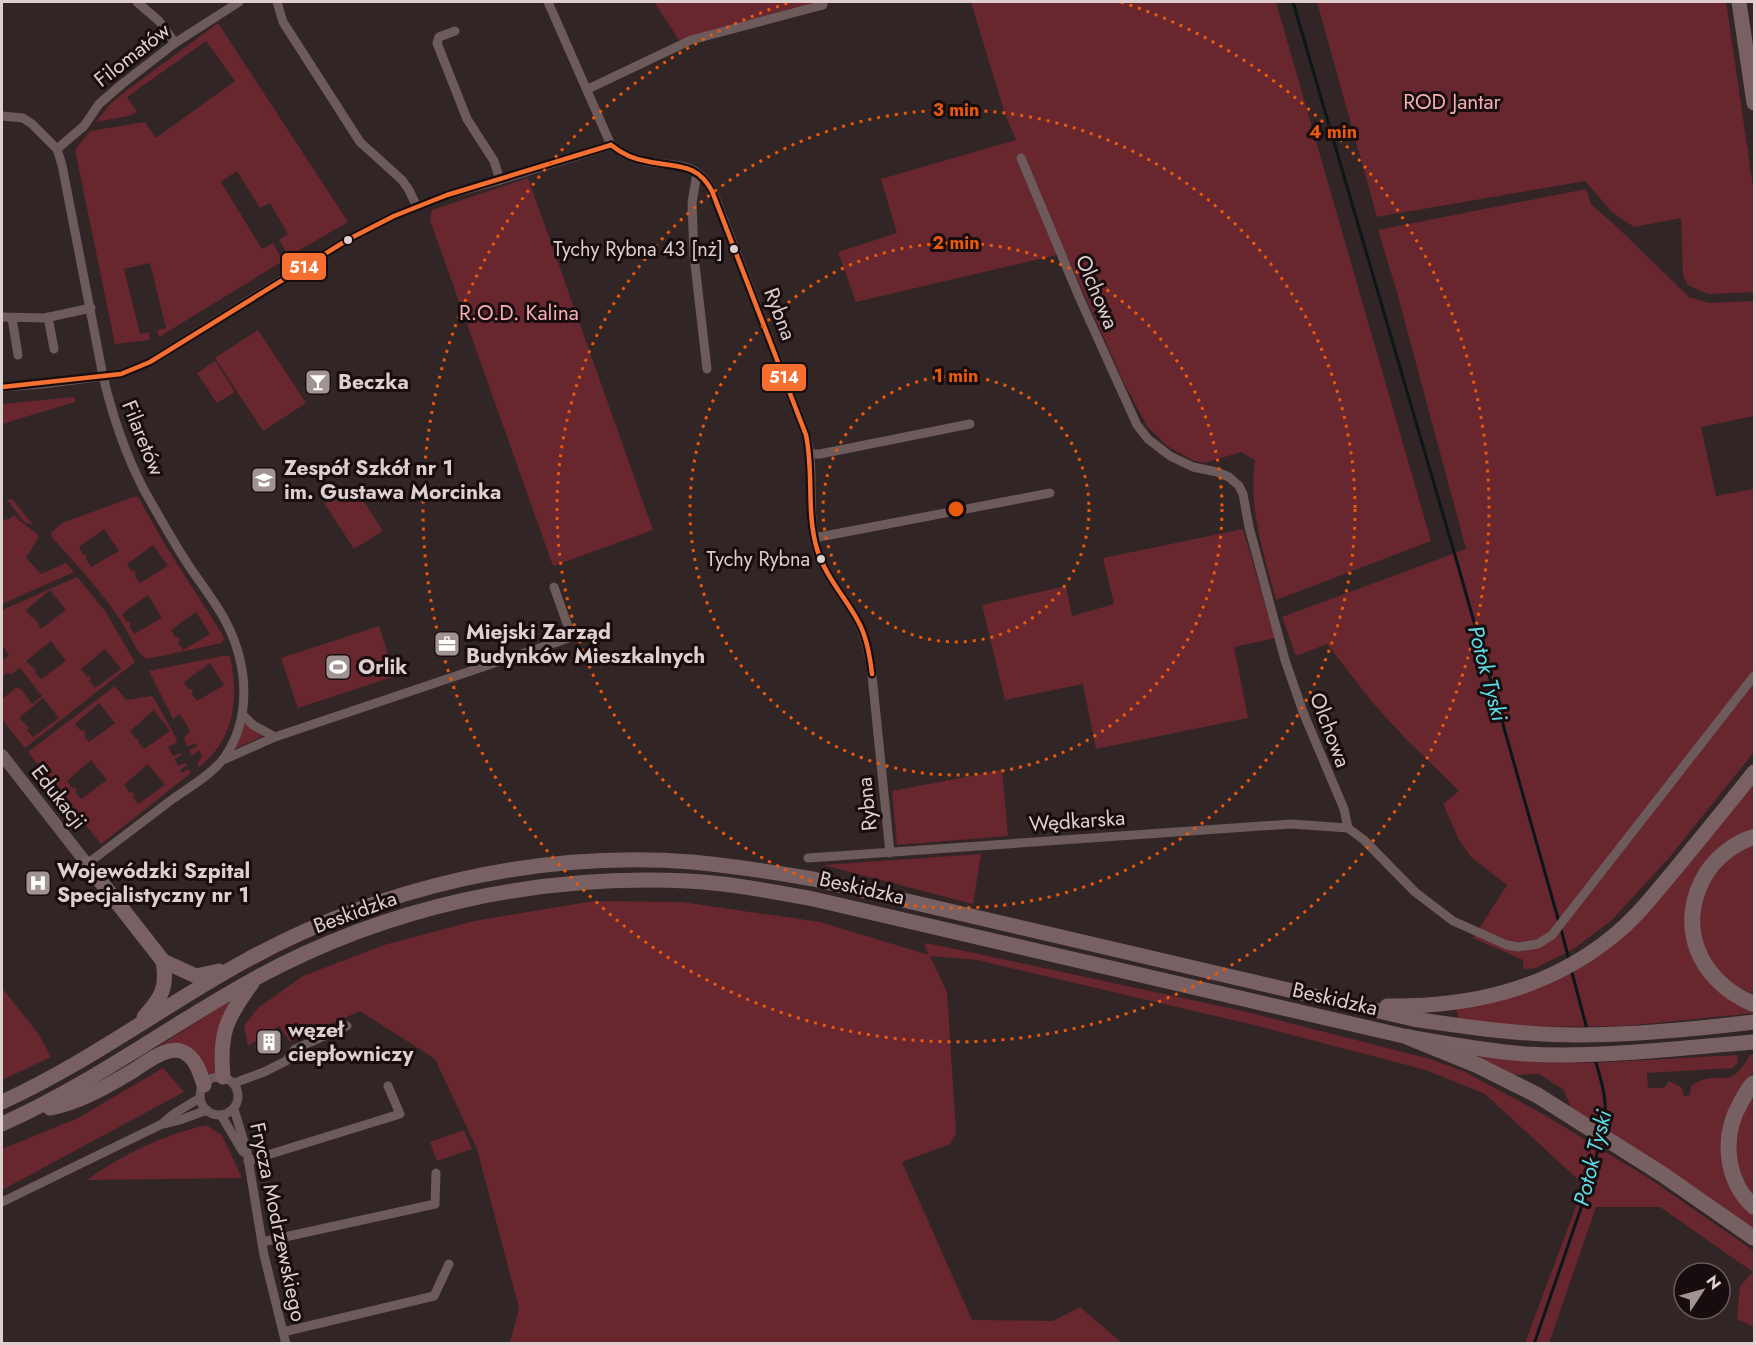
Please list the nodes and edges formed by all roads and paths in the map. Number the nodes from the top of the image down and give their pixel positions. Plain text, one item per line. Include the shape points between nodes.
1 (137, 2) edge
2 (239, 2) edge
3 (277, 2) edge
4 (548, 2) edge
5 (1739, 2) edge
6 (227, 4) edge
7 (823, 5) dead end
8 (455, 31) dead end
9 (175, 43) junction
10 (588, 89) junction
11 (1755, 103) edge
12 (2, 116) edge
13 (611, 145) junction
14 (57, 149) junction
15 (1021, 158) dead end
16 (697, 173) junction
17 (500, 180) junction
18 (417, 207) junction
19 (91, 308) junction
20 (7, 317) edge
21 (48, 317) junction
22 (54, 349) dead end
23 (18, 355) dead end
24 (707, 369) dead end
25 (103, 376) junction
26 (2, 387) edge
27 (970, 424) dead end
28 (810, 454) junction
29 (1050, 493) dead end
30 (814, 538) junction
31 (554, 586) dead end
32 (1755, 676) edge
33 (243, 715) junction
34 (275, 737) junction
35 (2, 755) edge
36 (223, 759) junction
37 (1755, 772) edge
38 (1348, 828) junction
39 (1755, 837) edge
40 (890, 853) junction
41 (808, 858) dead end
42 (87, 864) junction
43 (163, 961) junction
44 (244, 962) junction
45 (255, 978) junction
46 (1755, 1004) edge
47 (1357, 1006) junction
48 (1755, 1022) edge
49 (347, 1026) dead end
50 (132, 1030) junction
51 (1408, 1037) junction
52 (1755, 1042) edge
53 (264, 1072) junction
54 (229, 1080) junction
55 (1755, 1083) edge
56 (388, 1086) dead end
57 (202, 1091) junction
58 (239, 1095) junction
59 (2, 1102) edge
60 (234, 1109) junction
61 (32, 1110) junction
62 (207, 1110) junction
63 (221, 1115) junction
64 (2, 1124) edge
65 (162, 1124) junction
66 (248, 1161) junction
67 (436, 1173) dead end
68 (2, 1202) edge
69 (1755, 1207) edge
70 (1755, 1238) edge
71 (262, 1242) junction
72 (449, 1264) dead end
73 (283, 1332) junction
74 (286, 1344) edge

1 - 9 street via 159,21
2 - 6 street, Filomatów
3 - 18 street via 283,22 360,142 402,180
4 - 10 street
5 - 11 main road
6 - 9 street, Filomatów
7 - 10 street via 691,40
8 - 17 street via 439,37 437,43 467,119 494,161
9 - 14 street, Filomatów via 106,97 84,126
10 - 13 street
12 - 14 street via 26,120
13 - 16 street via 621,153 646,161 678,164
13 - 17 street
14 - 19 street, Filaretów
15 - 38 street, Olchowa via 1137,425 1170,456 1229,477 1239,486 1286,660
16 - 24 street via 692,203 694,245
16 - 28 street, Rybna via 708,183 718,205 800,417
17 - 18 street
18 - 25 street via 349,239 150,362
19 - 21 street
19 - 25 street, Filaretów
20 - 21 street
20 - 23 street
21 - 22 street
25 - 26 street
25 - 33 street, Filaretów via 118,429 142,485 226,622 236,646 244,692
27 - 28 street
28 - 30 street, Rybna
29 - 30 street
30 - 40 street, Rybna via 821,560 859,624 869,653
31 - 34 street, Filaretów via 569,638
32 - 38 street via 1552,935 1538,944 1507,945 1452,921 1415,892
33 - 34 street
33 - 36 street, Filaretów
34 - 36 street, Filaretów
35 - 42 street, Edukacji
36 - 42 street, Filaretów
37 - 47 main road via 1642,909 1612,937 1576,961 1546,977 1456,1004
38 - 40 street, Wędkarska via 1291,824
39 - 46 highway via 1713,864 1703,879 1691,915 1702,961 1731,993
40 - 41 street, Wędkarska
42 - 43 main road
43 - 44 main road via 196,976
43 - 50 main road via 164,987 158,1002
44 - 47 main road, Beskidzka via 321,924 464,879 570,863 689,862 813,879
44 - 50 main road, Beskidzka
45 - 51 main road, Beskidzka via 372,926 468,898 573,883 690,881 809,898
45 - 54 main road via 226,1024 222,1048
45 - 61 main road, Beskidzka
47 - 48 main road, Beskidzka via 1479,1029 1575,1035
49 - 53 street via 295,1049 286,1061
50 - 59 main road, Beskidzka via 70,1068
51 - 52 main road, Beskidzka via 1477,1049 1579,1055
51 - 70 highway via 1512,1082 1662,1174
53 - 54 street
53 - 58 street
54 - 57 street via 212,1078
54 - 58 street
55 - 69 highway via 1733,1116 1727,1148 1731,1171 1745,1198
56 - 66 street via 400,1114
57 - 61 main road via 197,1065 181,1051 173,1050 86,1096 60,1106
57 - 62 street
57 - 65 street
58 - 60 street
60 - 63 street
60 - 66 street, Frycza Modrzewskiego
61 - 64 main road, Beskidzka
62 - 63 street
62 - 65 street
63 - 66 street
65 - 68 street
66 - 71 street, Frycza Modrzewskiego
67 - 71 street via 435,1204
71 - 73 street, Frycza Modrzewskiego
72 - 73 street via 434,1296
73 - 74 street, Frycza Modrzewskiego

